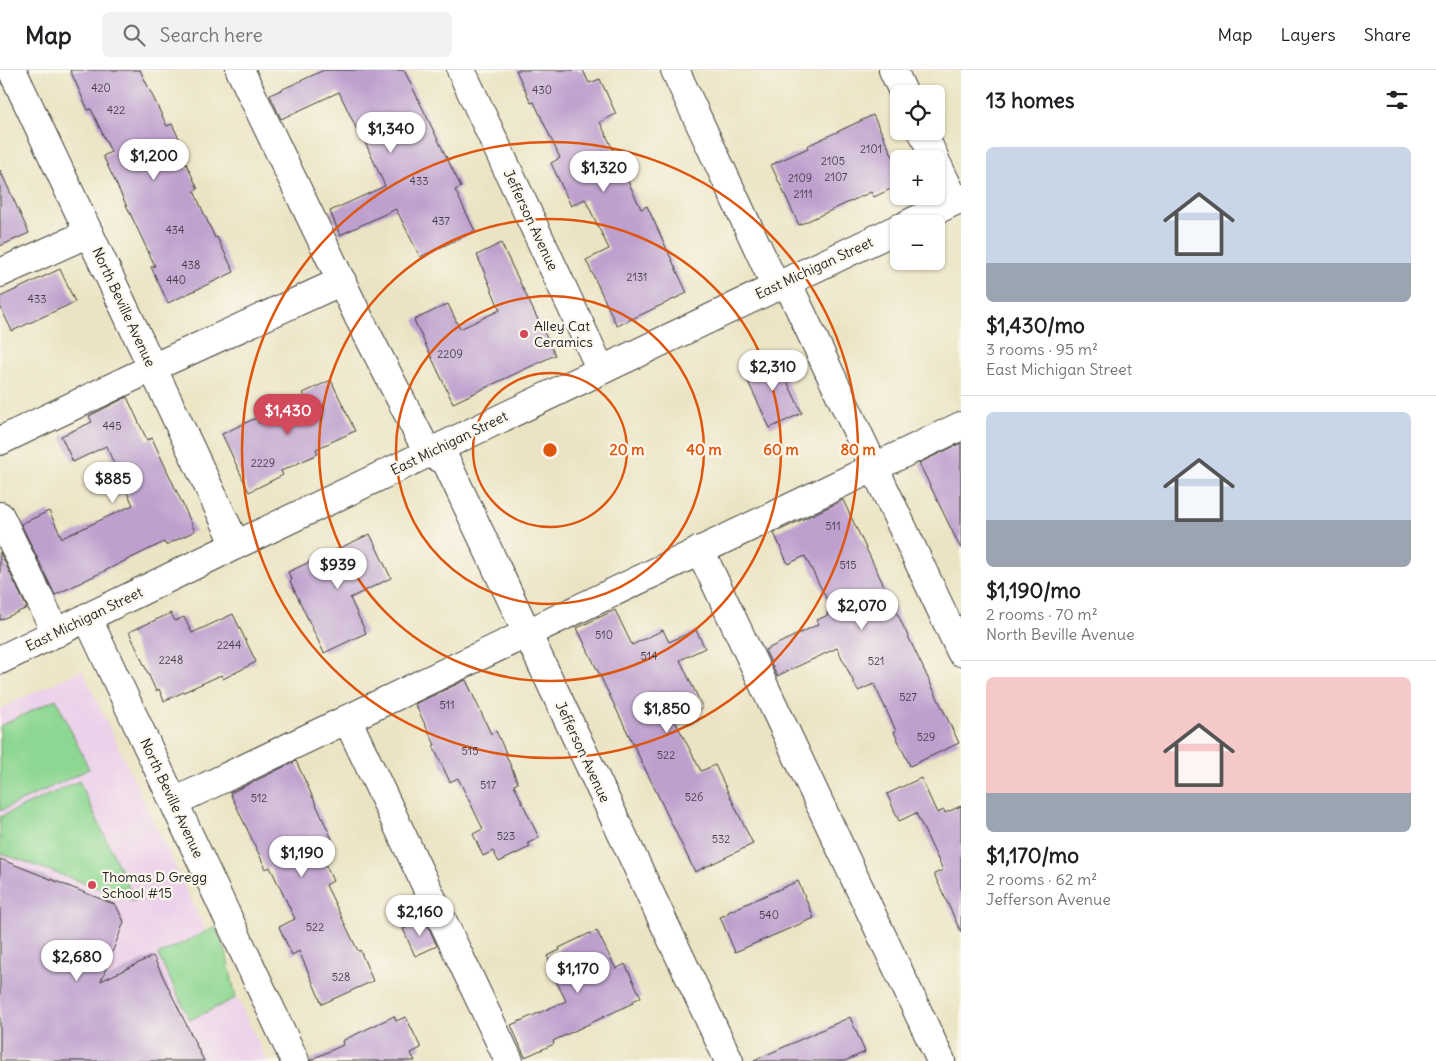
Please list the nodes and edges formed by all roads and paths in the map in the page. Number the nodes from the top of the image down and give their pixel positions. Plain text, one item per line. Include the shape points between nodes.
1 (12, 70) edge
2 (240, 70) edge
3 (461, 70) edge
4 (675, 70) edge
5 (893, 70) edge
6 (900, 85) edge
7 (945, 176) edge
8 (958, 200) edge
9 (927, 215) edge
10 (890, 232) edge
11 (89, 233) junction
12 (0, 273) edge
13 (342, 280) junction
14 (782, 284) junction
15 (152, 368) junction
16 (602, 370) junction
17 (961, 426) edge
18 (0, 442) edge
19 (428, 453) junction
20 (874, 467) junction
21 (0, 516) edge
22 (236, 544) junction
23 (700, 550) junction
24 (87, 617) junction
25 (527, 632) junction
26 (56, 633) junction
27 (961, 652) edge
28 (0, 660) edge
29 (347, 719) junction
30 (174, 802) junction
31 (295, 1061) edge
32 (508, 1061) edge
33 (729, 1061) edge
34 (941, 1061) edge

1 - 11 street, North Beville Avenue
2 - 13 street
3 - 16 street, Jefferson Avenue
4 - 14 street
5 - 6 street
7 - 8 street
8 - 9 street
10 - 14 street, East Michigan Street
11 - 12 street
11 - 15 street, North Beville Avenue
13 - 15 street
13 - 19 street
14 - 16 street, East Michigan Street
14 - 20 street
15 - 18 street
15 - 22 street, North Beville Avenue
16 - 19 street, East Michigan Street
17 - 20 street
19 - 22 street, East Michigan Street
19 - 25 street, Jefferson Avenue via 446,461
20 - 23 street
20 - 27 street
21 - 26 street
22 - 24 street, East Michigan Street
23 - 25 street
23 - 34 street
24 - 26 street, East Michigan Street
24 - 30 street, North Beville Avenue
25 - 29 street
25 - 33 street, Jefferson Avenue
26 - 28 street, East Michigan Street
29 - 30 street
29 - 32 street
30 - 31 street, North Beville Avenue

